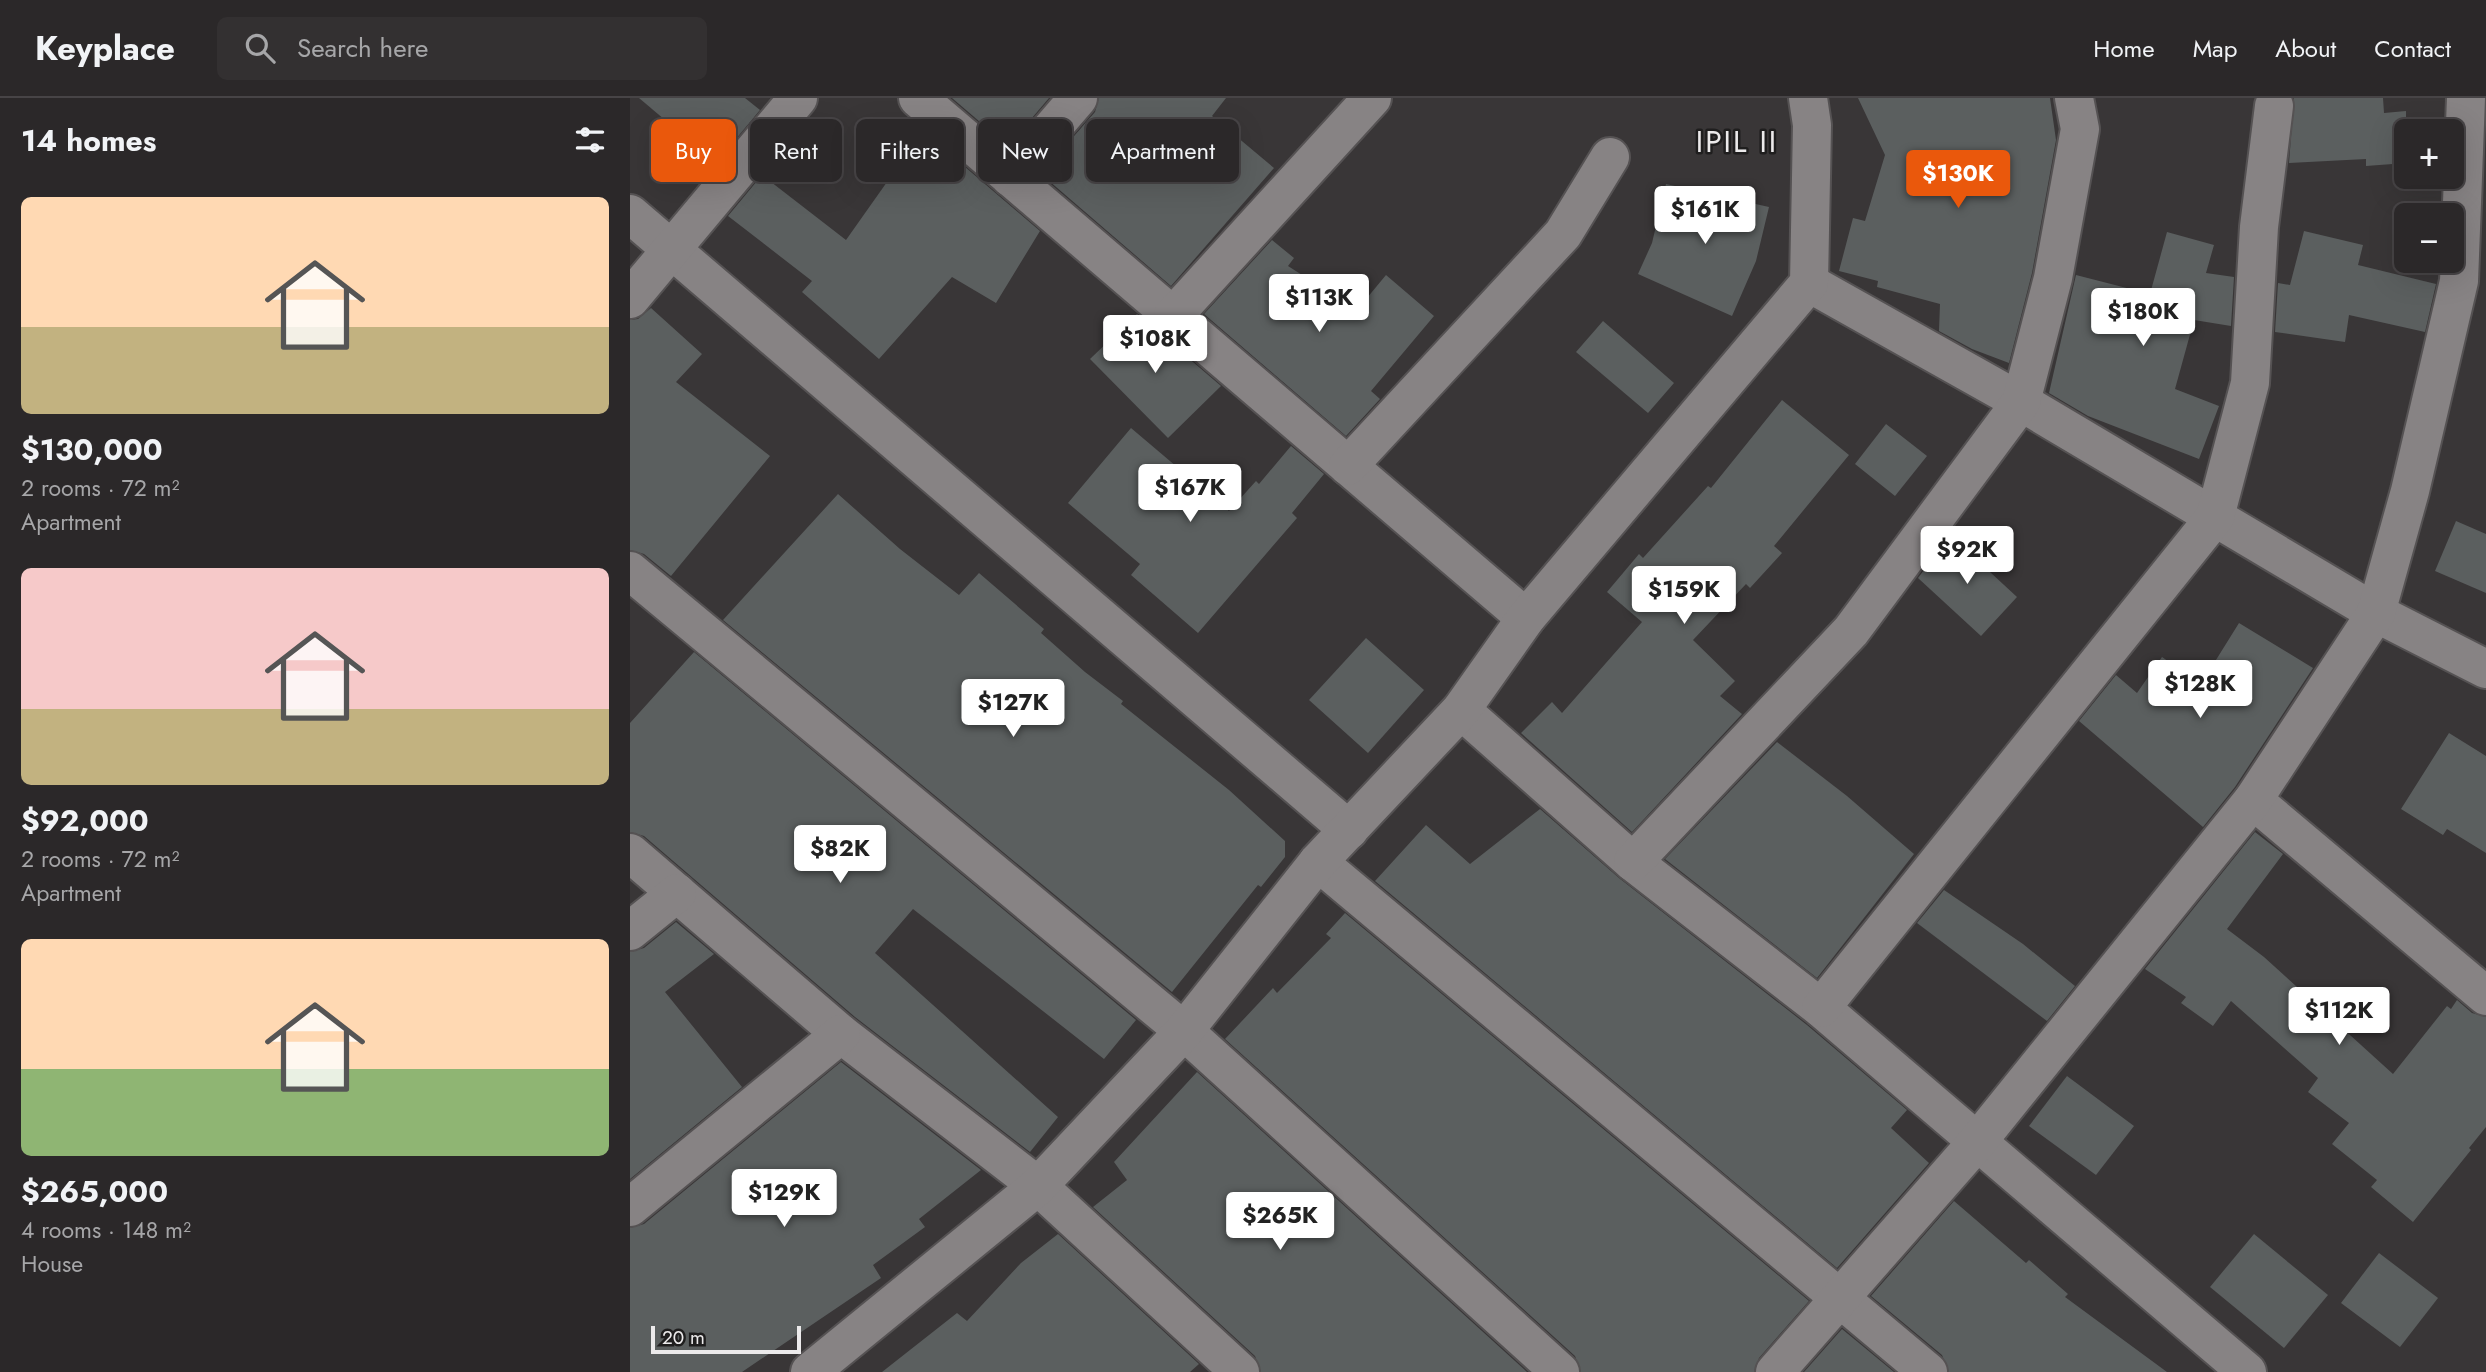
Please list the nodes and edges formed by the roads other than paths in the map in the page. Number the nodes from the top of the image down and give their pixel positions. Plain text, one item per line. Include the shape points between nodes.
1 (798, 98) edge
2 (918, 98) edge
3 (1078, 98) edge
4 (1372, 98) edge
5 (1808, 98) edge
6 (2074, 98) edge
7 (2466, 98) edge
8 (2274, 106) dead end
9 (1060, 119) edge
10 (978, 150) edge
11 (1610, 156) dead end
12 (1016, 182) edge
13 (630, 214) edge
14 (672, 251) junction
15 (1809, 283) junction
16 (630, 299) edge
17 (1173, 316) junction
18 (2021, 402) junction
19 (1348, 466) junction
20 (2215, 517) junction
21 (630, 571) edge
22 (2376, 613) junction
23 (1526, 618) junction
24 (2486, 668) edge
25 (1461, 710) junction
26 (2253, 800) junction
27 (1349, 830) junction
28 (630, 853) edge
29 (1318, 862) junction
30 (1633, 862) junction
31 (677, 893) junction
32 (630, 931) edge
33 (2486, 996) edge
34 (1821, 1008) junction
35 (1184, 1031) junction
36 (841, 1034) junction
37 (1977, 1142) junction
38 (1038, 1186) junction
39 (630, 1208) edge
40 (1838, 1298) junction
41 (1230, 1369) edge
42 (810, 1372) edge
43 (1560, 1372) edge
44 (1775, 1372) edge
45 (1928, 1372) edge
46 (2247, 1372) edge

1 - 14 street
2 - 10 street
3 - 9 street
4 - 17 street
5 - 15 street via 1812,125
6 - 18 street via 2080,129 2053,278
7 - 22 street via 2459,281
8 - 20 street via 2259,226 2250,383
11 - 19 street via 1563,234
12 - 17 street
13 - 14 street
14 - 16 street
14 - 27 street
15 - 18 street
15 - 23 street
17 - 19 street
18 - 20 street
18 - 30 street via 1852,631
19 - 23 street
20 - 22 street
20 - 34 street
21 - 35 street
22 - 24 street
22 - 26 street
23 - 25 street
25 - 27 street
25 - 30 street
26 - 33 street
26 - 37 street
27 - 29 street
28 - 31 street
29 - 35 street
29 - 40 street
30 - 34 street
31 - 32 street
31 - 36 street
34 - 37 street
35 - 38 street
35 - 43 street
36 - 38 street
36 - 39 street
37 - 40 street
37 - 46 street
38 - 41 street
38 - 42 street
40 - 44 street
40 - 45 street

